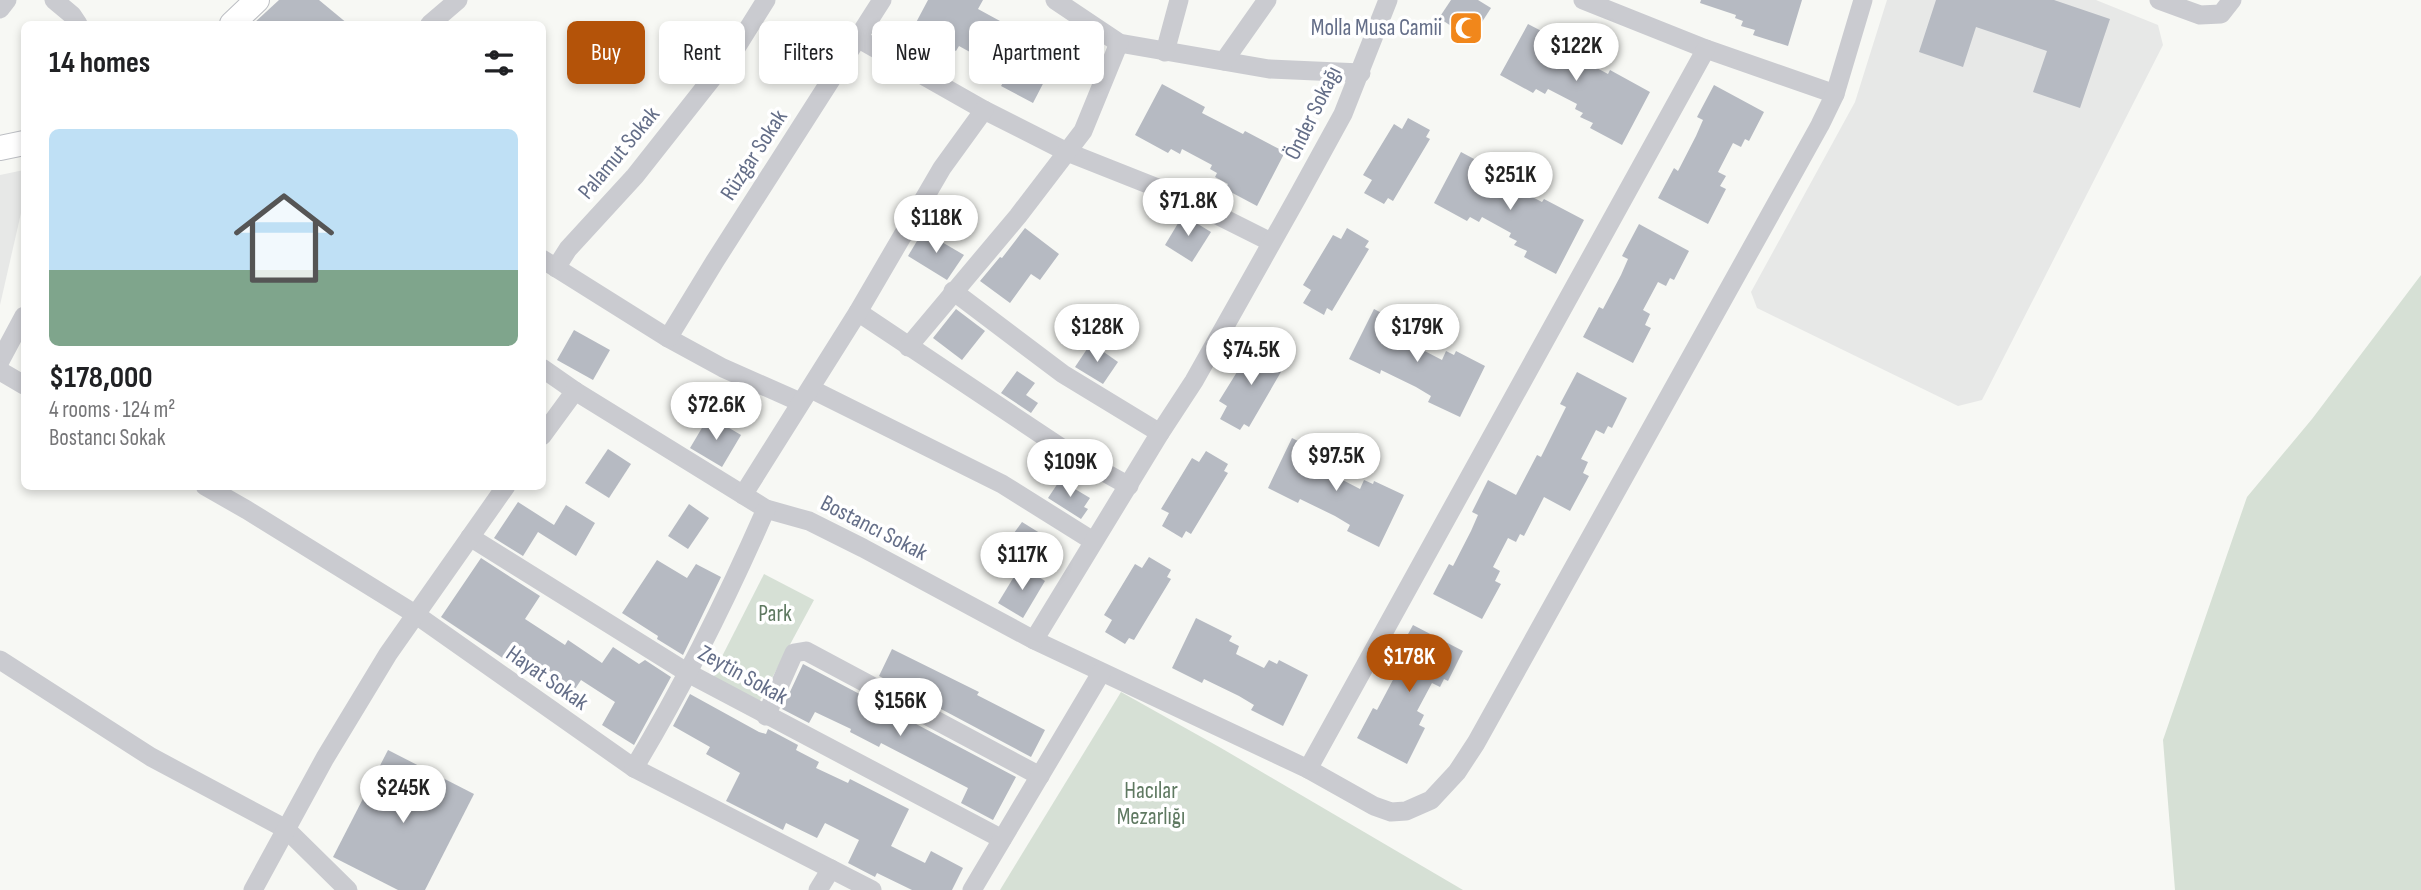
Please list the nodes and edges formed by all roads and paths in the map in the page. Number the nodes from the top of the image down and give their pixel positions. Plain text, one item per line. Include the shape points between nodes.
1 (6, 0) edge
2 (54, 0) edge
3 (257, 0) edge
4 (458, 0) edge
5 (766, 0) edge
6 (882, 0) edge
7 (1055, 0) edge
8 (1179, 0) edge
9 (1267, 0) edge
10 (1388, 0) edge
11 (1583, 0) edge
12 (1863, 0) edge
13 (2159, 0) edge
14 (2232, 0) edge
15 (0, 9) edge
16 (76, 21) edge
17 (235, 21) edge
18 (434, 21) edge
19 (859, 39) junction
20 (1119, 43) junction
21 (1706, 49) junction
22 (1165, 52) junction
23 (1223, 61) junction
24 (1361, 73) junction
25 (1835, 94) junction
26 (984, 110) junction
27 (21, 144) edge
28 (0, 148) edge
29 (1067, 152) junction
30 (1271, 242) junction
31 (549, 264) edge
32 (953, 291) junction
33 (858, 312) junction
34 (21, 322) edge
35 (668, 338) junction
36 (908, 347) junction
37 (0, 361) edge
38 (0, 371) edge
39 (546, 371) edge
40 (21, 383) edge
41 (575, 391) junction
42 (805, 396) junction
43 (546, 431) edge
44 (1160, 433) junction
45 (1129, 486) junction
46 (212, 490) edge
47 (496, 490) edge
48 (743, 495) junction
49 (766, 509) junction
50 (470, 537) junction
51 (1093, 541) junction
52 (415, 614) junction
53 (1034, 640) junction
54 (0, 660) edge
55 (688, 673) junction
56 (1101, 673) junction
57 (766, 716) junction
58 (634, 768) junction
59 (1307, 769) junction
60 (1040, 776) junction
61 (286, 829) junction
62 (1002, 839) junction
63 (831, 869) junction
64 (253, 890) edge
65 (348, 890) edge
66 (818, 890) edge
67 (872, 890) edge
68 (972, 890) edge

1 - 15 street
2 - 16 street
3 - 17 main road
4 - 18 street
5 - 31 street, Palamut Sokak via 736,48 635,176
6 - 19 street, Rüzgar Sokak
7 - 20 street
8 - 22 street
9 - 23 street
10 - 24 street, Önder Sokağı
11 - 21 street
12 - 25 street, Bostancı Sokak
13 - 14 street via 2200,15 2221,14
19 - 26 street
19 - 35 street, Rüzgar Sokak
20 - 22 street
20 - 29 street via 1083,131
21 - 25 street
21 - 59 street
22 - 23 street
23 - 24 street via 1269,69
24 - 30 street, Önder Sokağı
25 - 59 street, Bostancı Sokak via 1457,772 1431,800 1391,812
26 - 29 street
26 - 33 street via 942,168
27 - 28 main road
29 - 30 street via 1183,198
29 - 32 street
30 - 44 street, Önder Sokağı
31 - 35 street
32 - 36 street
32 - 44 street via 1063,374
33 - 36 street
33 - 42 street
34 - 37 street
35 - 42 street via 723,368
36 - 45 street via 1066,451
38 - 40 street
39 - 41 street, Bostancı Sokak
41 - 43 street
41 - 48 street, Bostancı Sokak
42 - 48 street
42 - 51 street via 1002,484
44 - 45 street, Önder Sokağı
45 - 51 street, Önder Sokağı
46 - 52 street, Hayat Sokak
47 - 50 street
48 - 49 street, Bostancı Sokak
49 - 53 street, Bostancı Sokak via 809,522 863,548
49 - 55 street
50 - 52 street
50 - 55 street, Zeytin Sokak
51 - 53 street, Önder Sokağı
52 - 58 street, Hayat Sokak
52 - 61 street
53 - 56 street, Bostancı Sokak
54 - 61 street via 151,757
55 - 57 street, Zeytin Sokak
55 - 58 street
56 - 59 street, Bostancı Sokak
56 - 60 street
57 - 60 street via 794,653 806,651
57 - 62 street, Zeytin Sokak
58 - 63 street, Hayat Sokak
60 - 62 street
61 - 64 street
61 - 65 street
62 - 68 street
63 - 66 street
63 - 67 street, Hayat Sokak

